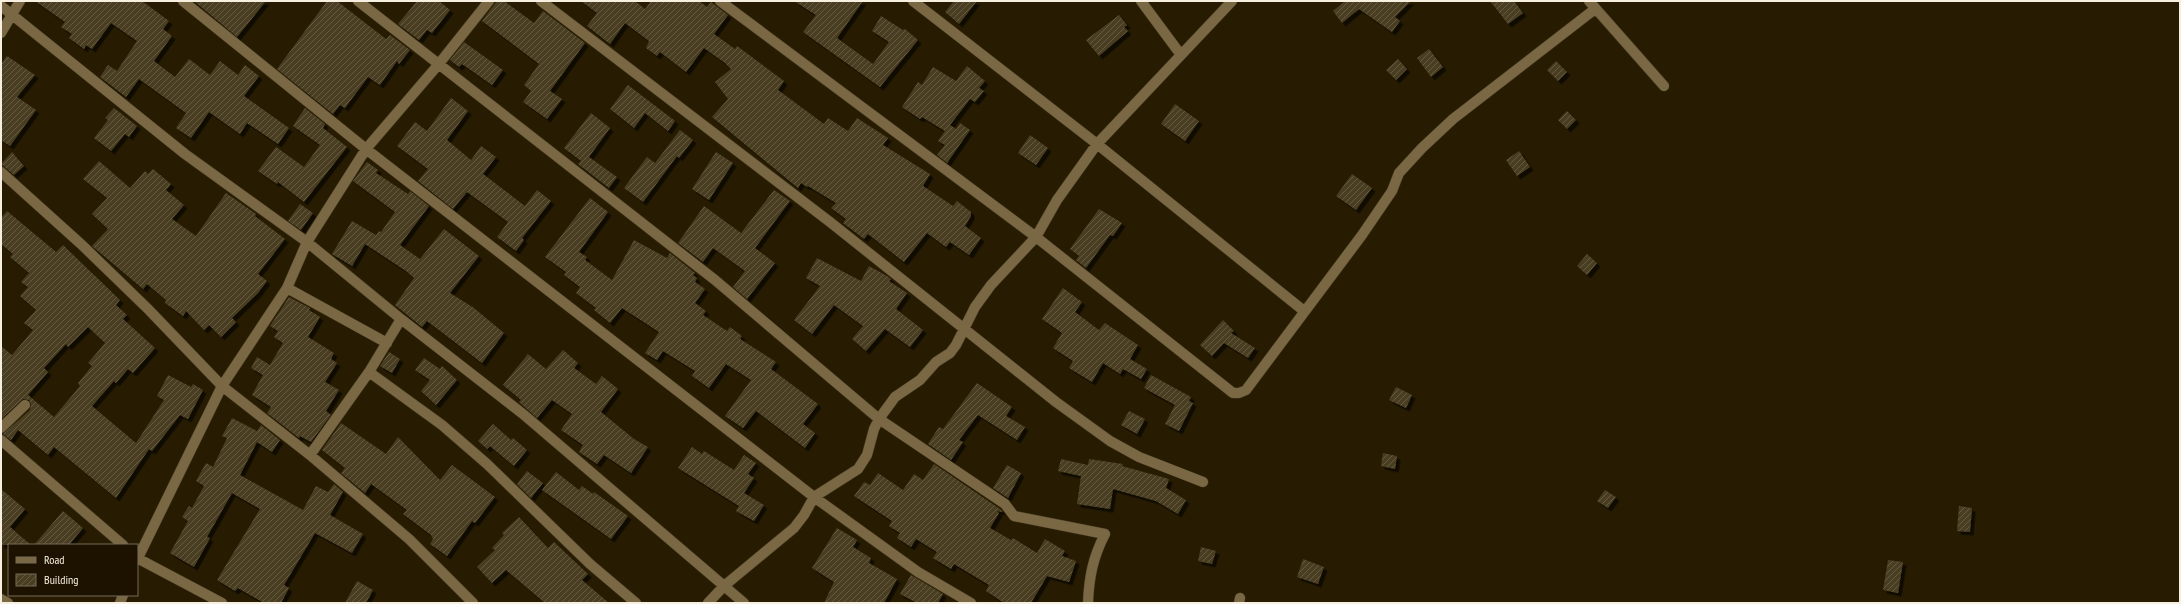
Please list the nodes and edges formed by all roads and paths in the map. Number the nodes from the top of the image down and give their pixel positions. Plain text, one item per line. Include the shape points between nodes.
1 (20, 1) edge
2 (183, 1) edge
3 (358, 1) edge
4 (489, 1) edge
5 (542, 1) edge
6 (720, 1) edge
7 (913, 1) edge
8 (1141, 1) edge
9 (1232, 1) edge
10 (1592, 5) edge
11 (1, 6) edge
12 (12, 15) junction
13 (1, 33) edge
14 (1181, 55) junction
15 (438, 65) junction
16 (1664, 86) dead end
17 (1097, 144) junction
18 (366, 149) junction
19 (1, 172) edge
20 (1036, 237) junction
21 (308, 242) junction
22 (287, 288) junction
23 (1304, 311) junction
24 (401, 319) junction
25 (964, 327) junction
26 (387, 343) junction
27 (370, 372) junction
28 (222, 386) junction
29 (25, 405) dead end
30 (879, 419) junction
31 (1, 428) edge
32 (1, 440) edge
33 (310, 455) junction
34 (1203, 482) dead end
35 (814, 497) junction
36 (122, 544) edge
37 (138, 556) edge
38 (138, 559) edge
39 (724, 586) junction
40 (1, 599) edge
41 (8, 603) edge
42 (222, 603) edge
43 (473, 603) edge
44 (636, 603) edge
45 (708, 603) edge
46 (744, 603) edge
47 (971, 603) edge
48 (1088, 603) edge

1 - 12 street
2 - 18 street
3 - 15 street
4 - 15 street
5 - 25 street
6 - 20 street
7 - 17 street
8 - 14 street
9 - 14 street
10 - 16 street
10 - 23 street via 1453,119 1422,148 1399,173 1392,191 1362,235
11 - 12 street
12 - 13 street
12 - 21 street via 185,154
14 - 17 street
15 - 18 street
15 - 30 street via 715,280
17 - 20 street via 1057,200
17 - 23 street
18 - 21 street
18 - 35 street
19 - 28 street via 82,245
20 - 23 street via 1233,393 1246,390
20 - 25 street via 991,285
21 - 22 street
21 - 24 street
22 - 26 street
22 - 28 street
24 - 26 street
24 - 39 street via 523,414
25 - 30 street via 950,353 936,362 920,380 895,397
25 - 34 street via 1056,402 1110,441 1139,457
26 - 27 street
27 - 33 street
27 - 44 street via 442,425 487,464 573,548
28 - 33 street
28 - 37 street
29 - 31 street
30 - 35 street via 867,455 858,469
30 - 48 street via 1005,504 1014,516 1105,534 1089,578
32 - 36 street
33 - 43 street via 409,539
35 - 39 street via 794,528
35 - 47 street via 918,572
38 - 42 street
39 - 45 street
39 - 46 street
40 - 41 street

